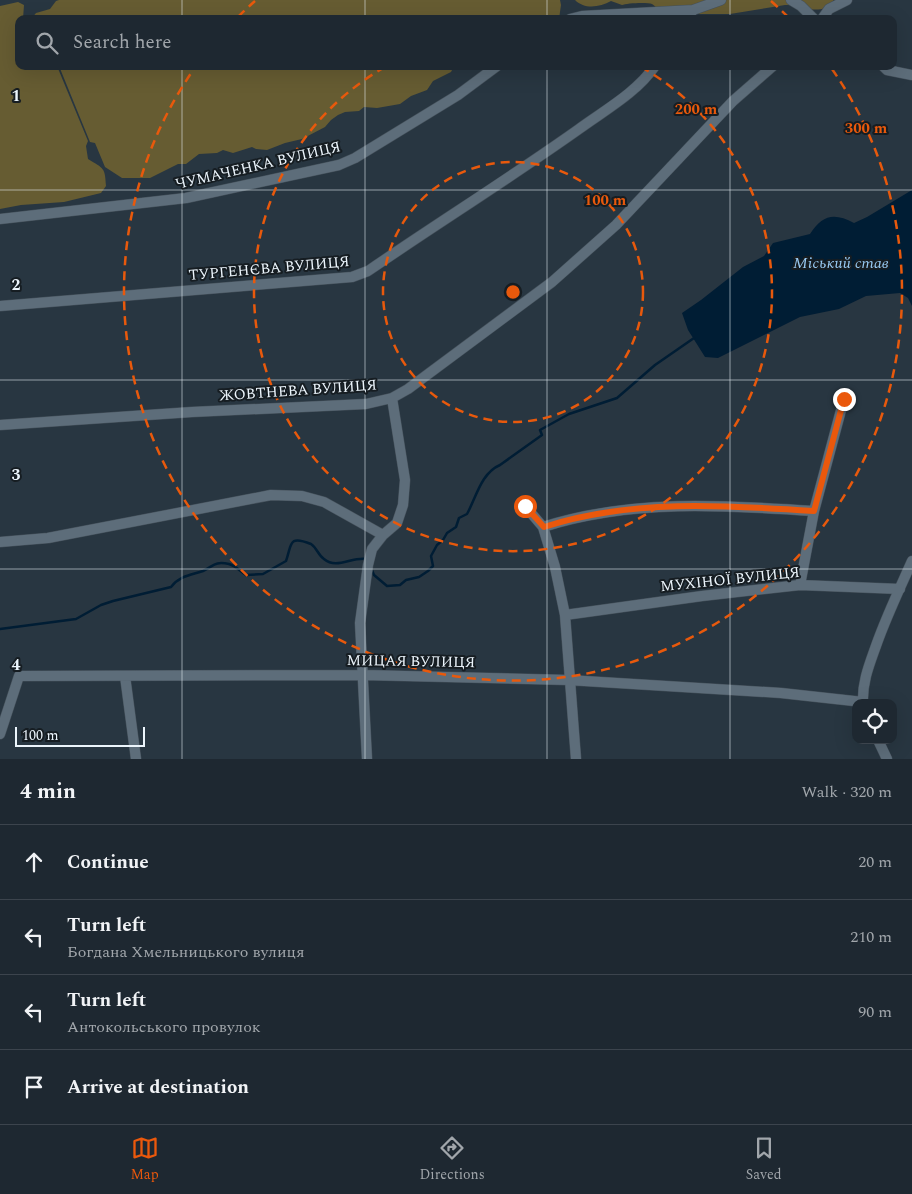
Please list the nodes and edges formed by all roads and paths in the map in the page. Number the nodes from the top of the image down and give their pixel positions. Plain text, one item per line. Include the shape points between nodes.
1 (721, 0) edge
2 (791, 0) edge
3 (847, 0) edge
4 (690, 15) edge
5 (810, 15) edge
6 (825, 15) edge
7 (492, 70) edge
8 (652, 70) edge
9 (768, 70) edge
10 (893, 70) edge
11 (912, 75) edge
12 (0, 219) edge
13 (0, 306) edge
14 (392, 398) junction
15 (844, 399) dead end
16 (0, 425) edge
17 (525, 506) dead end
18 (814, 511) junction
19 (544, 527) junction
20 (383, 536) junction
21 (0, 542) edge
22 (912, 561) edge
23 (800, 585) junction
24 (900, 588) junction
25 (565, 615) junction
26 (363, 674) junction
27 (125, 676) junction
28 (568, 680) junction
29 (863, 699) edge
30 (852, 701) edge
31 (0, 734) edge
32 (880, 744) edge
33 (136, 759) edge
34 (367, 759) edge
35 (576, 759) edge
36 (887, 759) edge

1 - 4 street
2 - 5 street
3 - 6 street
7 - 12 street, ЧУМАЧЕНКА ВУЛИЦЯ via 458,95 339,165 186,198
8 - 13 street, ТУРГЕНЄВА ВУЛИЦЯ via 632,91 565,139 368,271 352,277
9 - 14 street, ЖОВТНЕВА ВУЛИЦЯ via 733,101 616,225 552,282 428,376
10 - 11 street
14 - 16 street, ЖОВТНЕВА ВУЛИЦЯ via 366,404
14 - 20 street via 405,480 403,505 397,523
15 - 18 street
17 - 19 street
18 - 19 street via 733,506 624,510 580,516
18 - 23 street
19 - 25 street
20 - 21 street via 324,502 302,496 271,495 48,538
20 - 26 street via 372,549 368,565 360,622
22 - 24 street
23 - 24 street, МУХІНОЇ ВУЛИЦЯ
23 - 25 street, МУХІНОЇ ВУЛИЦЯ
24 - 29 street via 867,669
25 - 28 street
26 - 27 street, МИЦАЯ ВУЛИЦЯ
26 - 28 street, МИЦАЯ ВУЛИЦЯ
26 - 34 street
27 - 31 street, МИЦАЯ ВУЛИЦЯ via 19,676
27 - 33 street
28 - 30 street, МИЦАЯ ВУЛИЦЯ via 781,693
28 - 35 street
32 - 36 street

